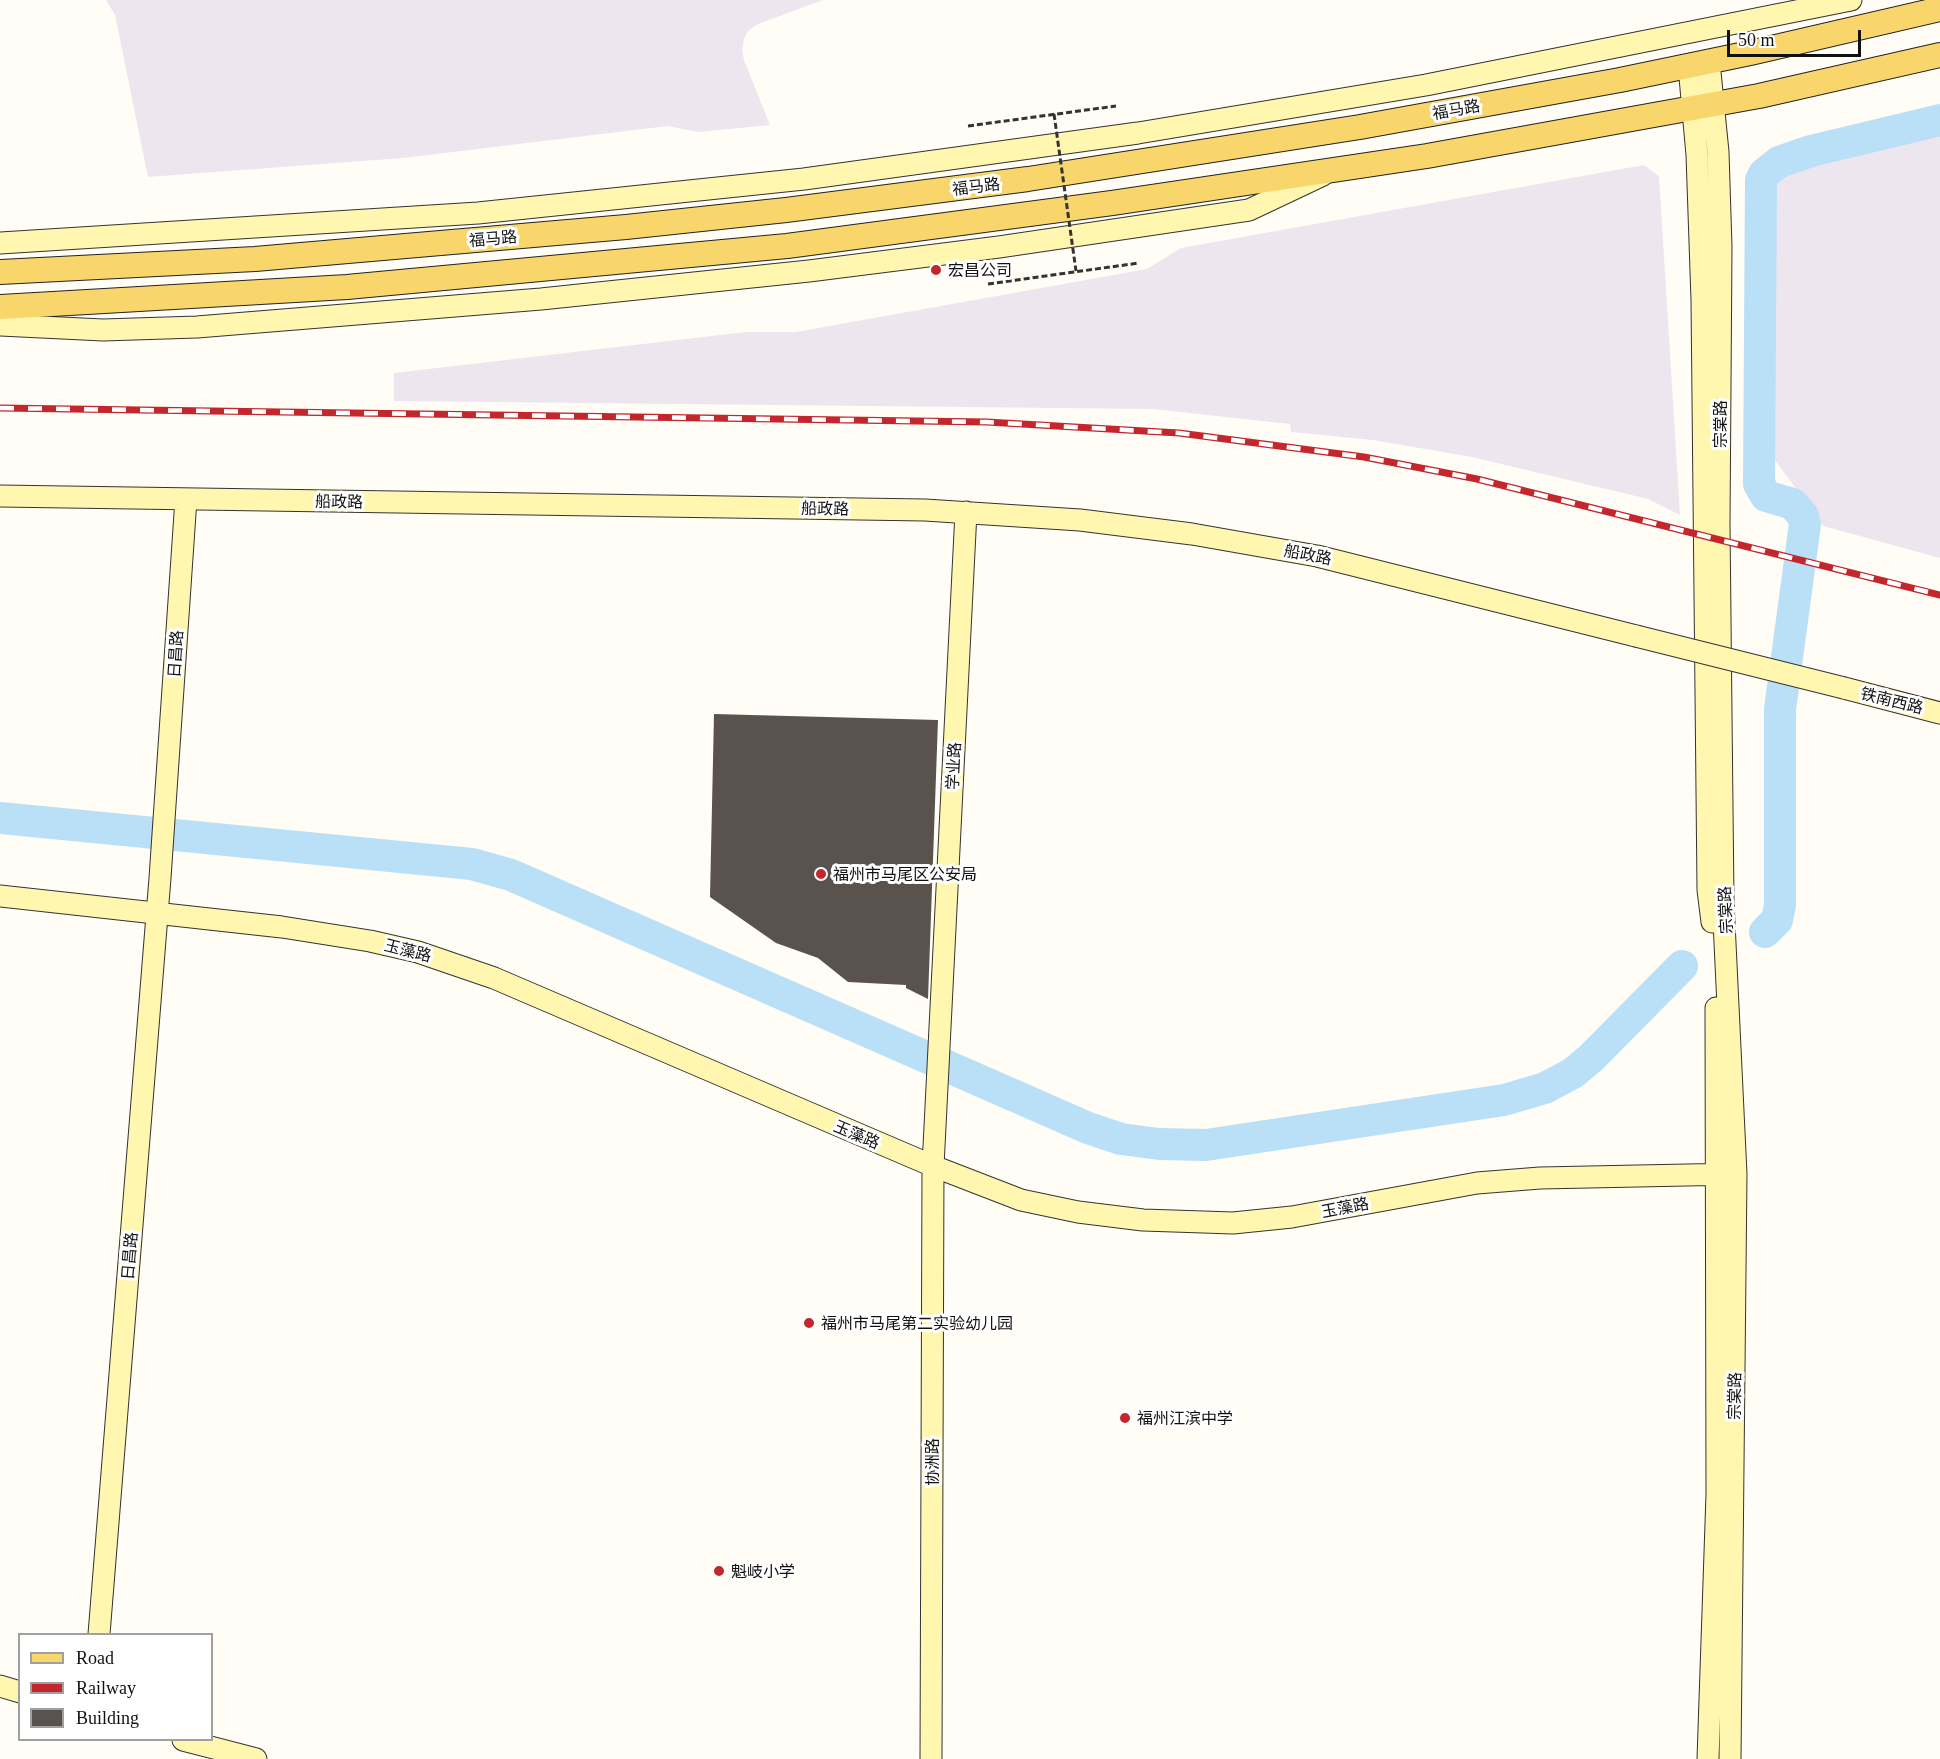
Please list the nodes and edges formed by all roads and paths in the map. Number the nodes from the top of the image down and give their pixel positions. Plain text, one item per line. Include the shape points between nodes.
1 (1851, 0) edge
2 (1940, 9) edge
3 (1940, 56) edge
4 (1699, 64) junction
5 (1116, 106) dead end
6 (1703, 107) junction
7 (1054, 114) junction
8 (968, 126) dead end
9 (1337, 169) junction
10 (0, 243) edge
11 (1139, 263) dead end
12 (1076, 271) junction
13 (0, 272) edge
14 (988, 284) dead end
15 (0, 308) edge
16 (0, 325) edge
17 (0, 496) edge
18 (186, 499) junction
19 (966, 512) junction
20 (1844, 688) joint
21 (1940, 713) edge
22 (0, 896) edge
23 (157, 913) junction
24 (936, 1114) joint
25 (933, 1166) junction
26 (1727, 1174) junction
27 (99, 1633) edge
28 (0, 1686) edge
29 (18, 1691) edge
30 (187, 1741) edge
31 (256, 1759) edge
32 (931, 1759) edge
33 (1708, 1759) edge
34 (1730, 1759) edge

1 - 10 street via 1426,85 1138,133 804,180 478,213
2 - 4 main road, 福马路
3 - 6 main road
4 - 6 street, 宗棠路
4 - 13 main road, 福马路 via 1359,127 1114,167 786,210 267,258
5 - 7 path
6 - 9 main road
6 - 26 street, 宗棠路 via 1697,155 1707,866
7 - 8 path
7 - 12 path, bridge
9 - 15 main road via 787,246 369,285
9 - 16 street via 1249,210 878,263 564,297 197,327 103,330
11 - 12 path
12 - 14 path
17 - 18 street, 船政路
18 - 19 street, 船政路
18 - 23 street, 日昌路
19 - 20 street, 船政路, bridge via 1104,522 1288,550
19 - 24 street, 学业路
20 - 21 street, 铁南西路
22 - 23 street, 玉藻路
23 - 25 street, 玉藻路 via 341,936 452,962
23 - 27 street, 日昌路
24 - 25 street, 协洲路
25 - 26 street, 玉藻路 via 1021,1200 1057,1208 1143,1220 1212,1224 1292,1217 1487,1182
25 - 32 street, 协洲路
26 - 33 street, 宗棠路
26 - 34 street, 宗棠路
28 - 29 street
30 - 31 street

